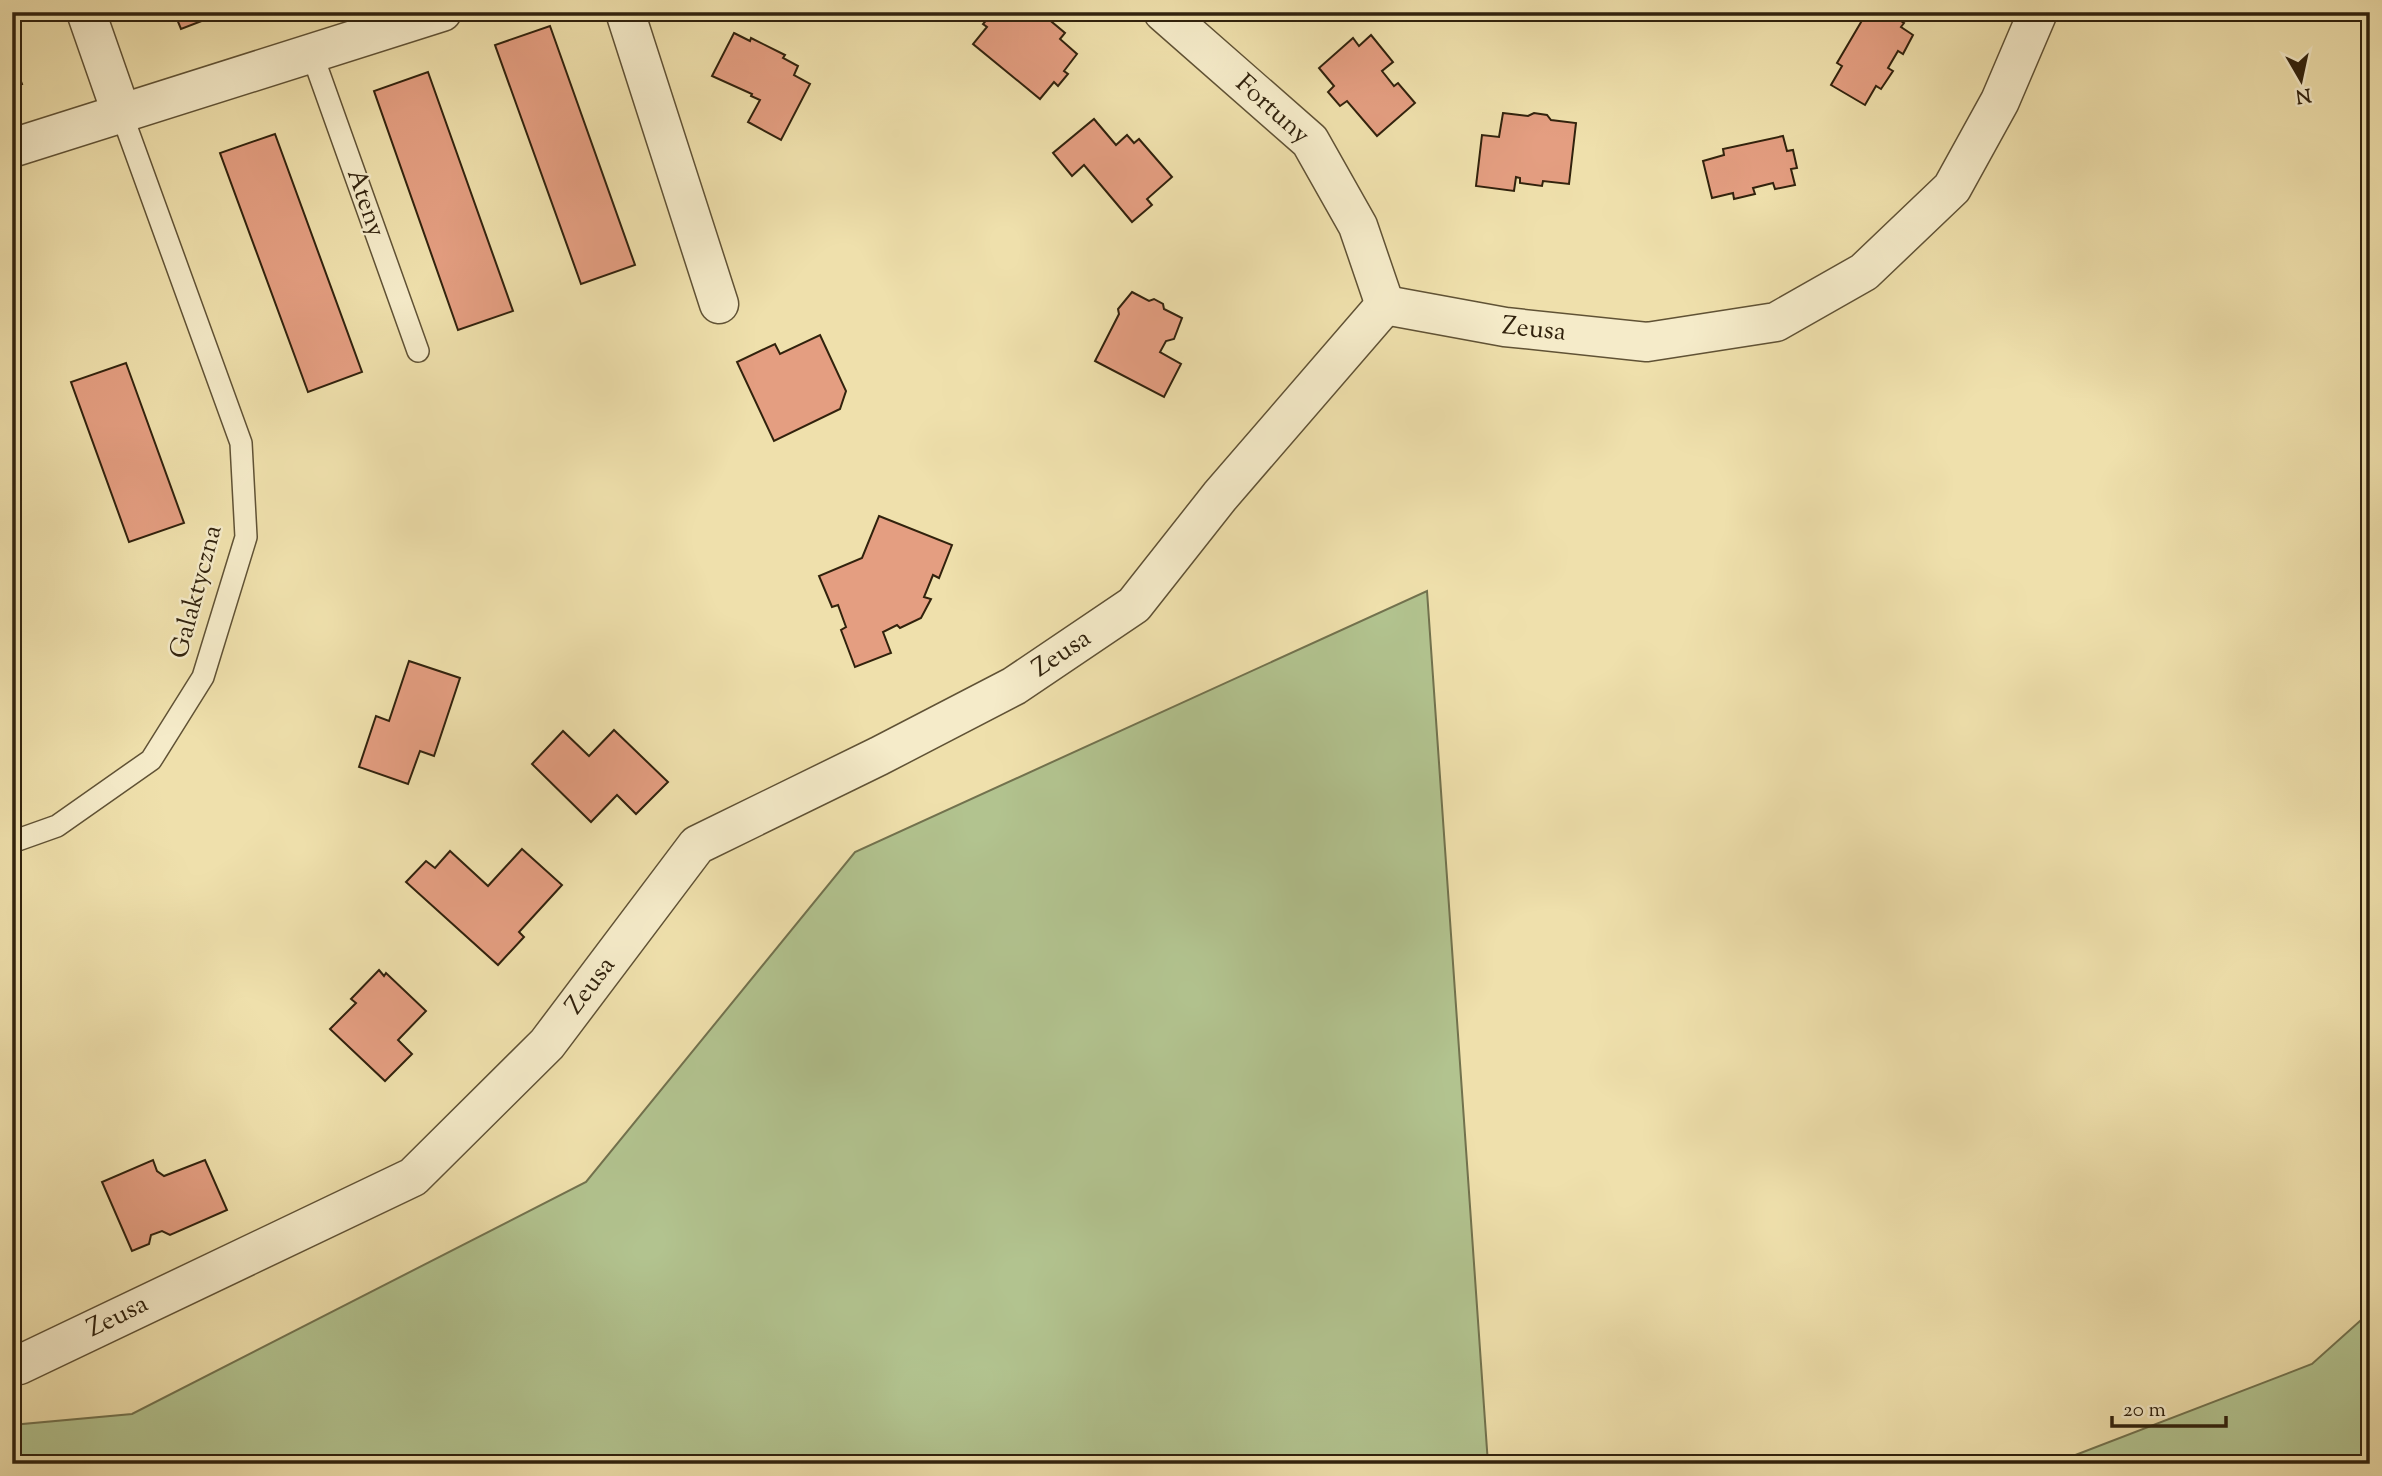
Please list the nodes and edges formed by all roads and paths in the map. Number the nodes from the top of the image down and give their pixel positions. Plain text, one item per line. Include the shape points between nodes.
1 (86, 12) edge
2 (442, 12) edge
3 (625, 12) edge
4 (1163, 12) edge
5 (2038, 12) edge
6 (312, 54) junction
7 (122, 115) junction
8 (12, 148) edge
9 (719, 304) dead end
10 (1385, 305) junction
11 (418, 351) dead end
12 (12, 842) edge
13 (12, 1365) edge

1 - 7 street
2 - 6 street
3 - 9 street
4 - 10 street, Fortuny via 1310,141 1358,226
5 - 10 street, Zeusa via 2000,102 1952,188 1864,272 1776,322 1647,342 1505,327
6 - 7 street
6 - 11 lane, Ateny
7 - 8 street
7 - 12 lane, Galaktyczna via 241,443 246,537 203,677 152,760 57,826
10 - 13 street, Zeusa via 1220,496 1134,605 1014,686 697,845 547,1044 412,1177

